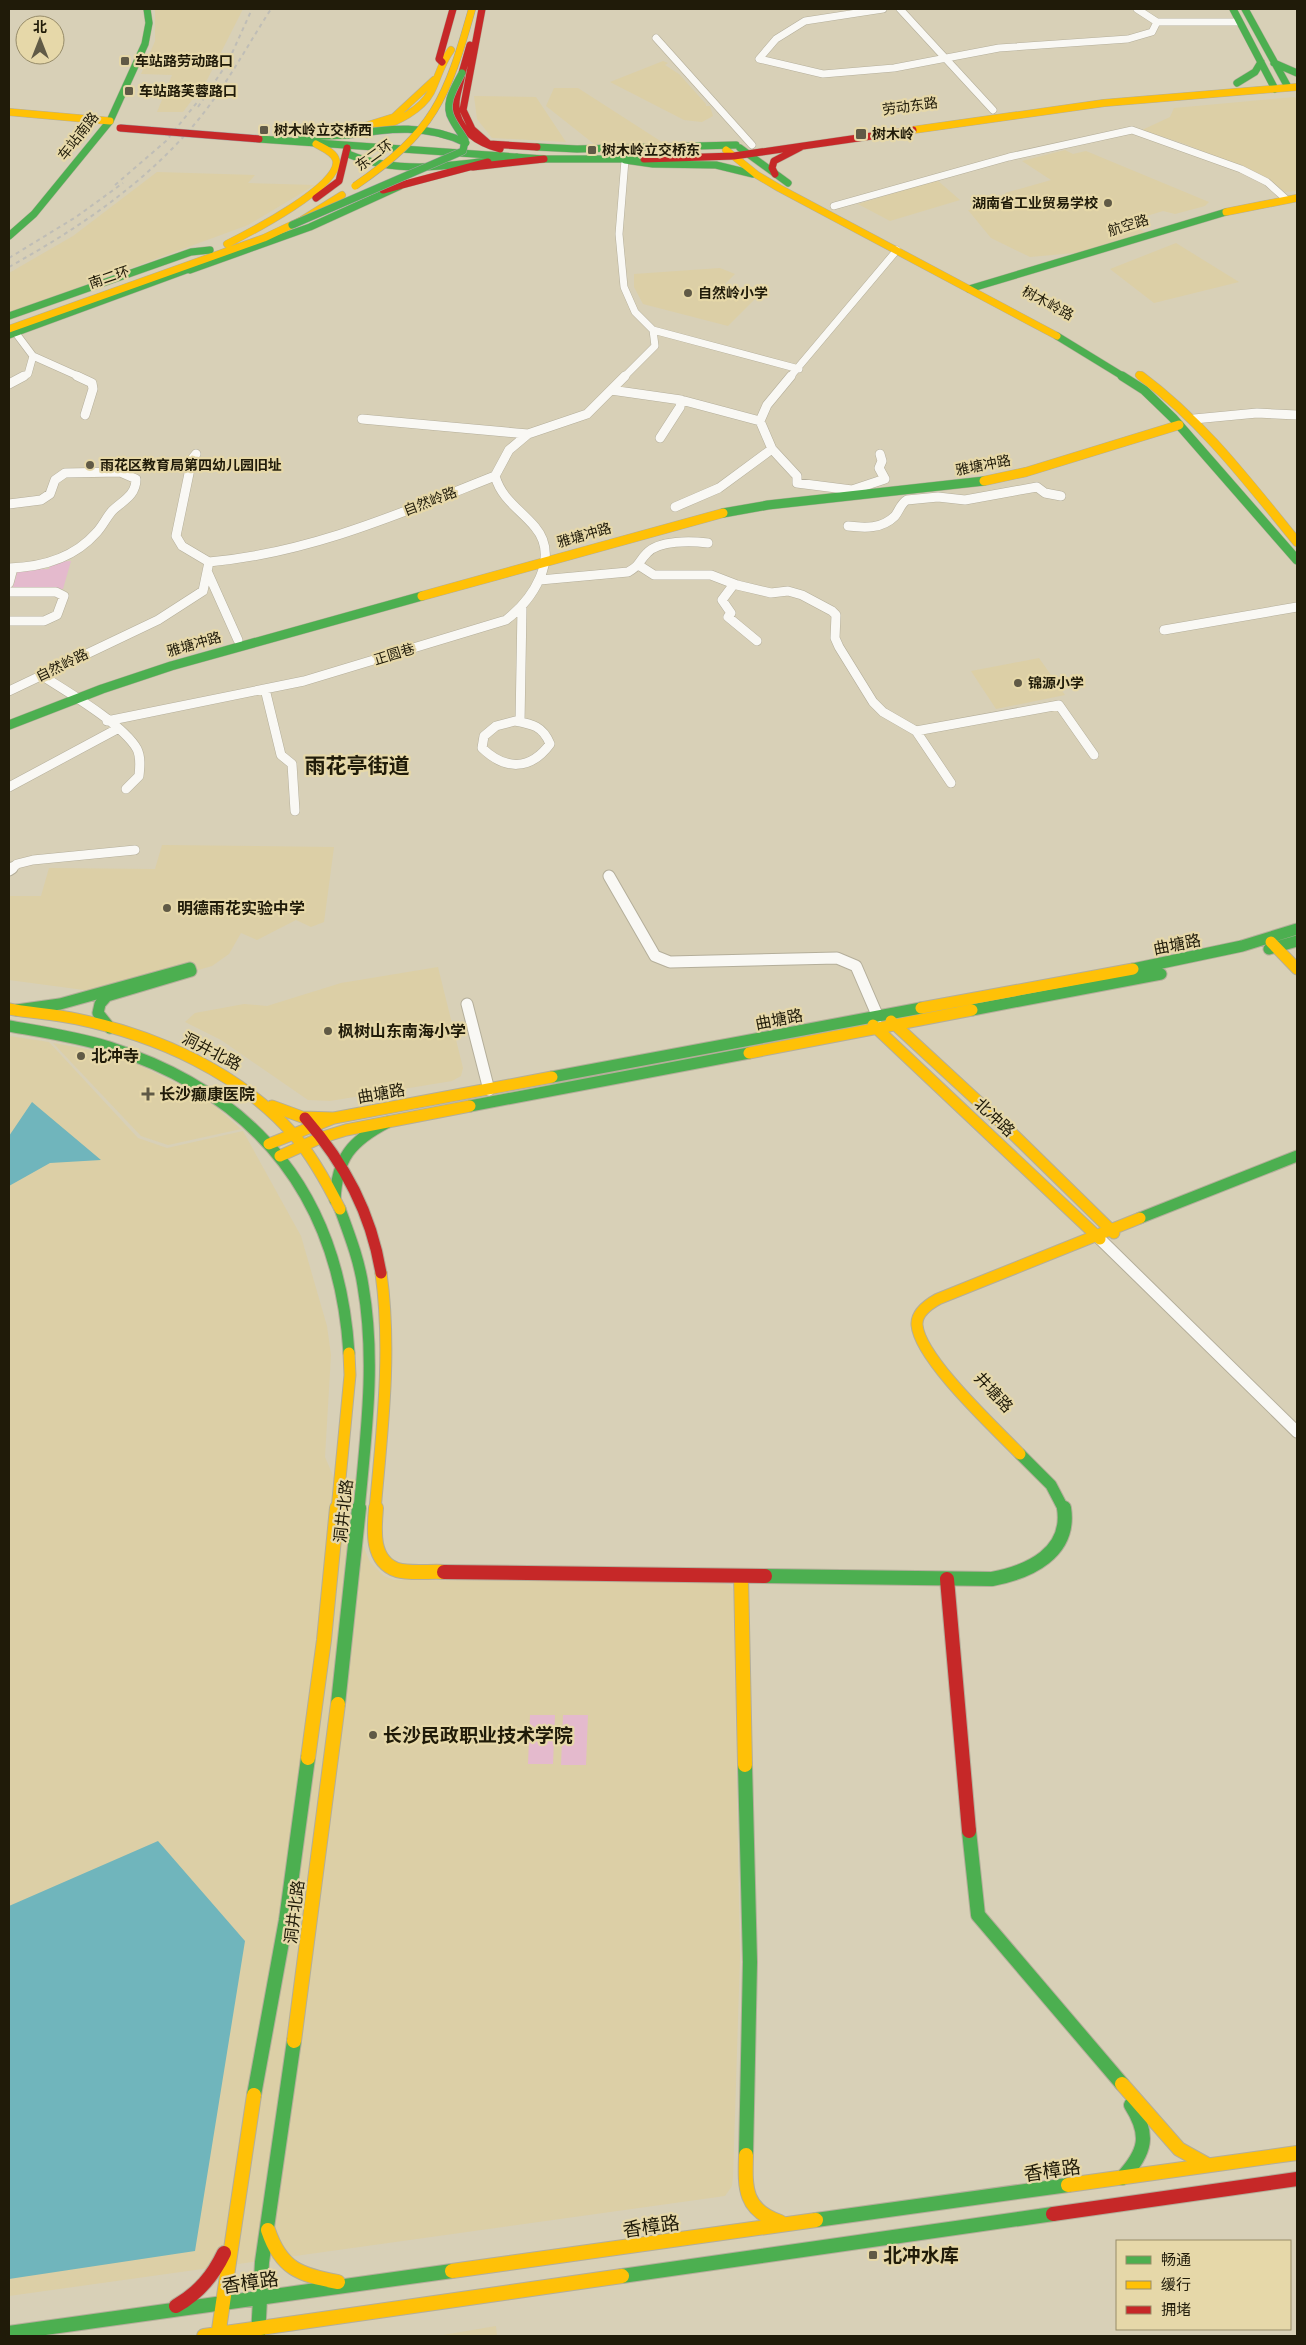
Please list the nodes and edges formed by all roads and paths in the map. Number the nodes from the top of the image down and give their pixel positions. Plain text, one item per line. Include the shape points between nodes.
1 (140, 9) edge
2 (146, 9) edge
3 (453, 9) edge
4 (464, 9) edge
5 (472, 9) edge
6 (477, 9) edge
7 (482, 9) edge
8 (883, 9) edge
9 (900, 9) edge
10 (1137, 9) edge
11 (1233, 9) edge
12 (1245, 9) edge
13 (1157, 22) junction
14 (1239, 22) junction
15 (656, 38) dead end
16 (451, 50) junction
17 (946, 59) junction
18 (442, 62) junction
19 (1261, 62) junction
20 (1274, 63) junction
21 (1297, 73) edge
22 (1297, 78) edge
23 (434, 80) junction
24 (1237, 83) junction
25 (1273, 84) junction
26 (1290, 84) edge
27 (993, 110) junction
28 (9, 112) edge
29 (9, 116) edge
30 (103, 124) junction
31 (302, 139) junction
32 (356, 140) junction
33 (478, 142) junction
34 (86, 144) junction
35 (802, 148) junction
36 (740, 150) junction
37 (452, 152) junction
38 (521, 155) junction
39 (544, 159) junction
40 (625, 160) junction
41 (775, 174) junction
42 (757, 175) junction
43 (1290, 201) edge
44 (834, 206) junction
45 (292, 225) junction
46 (9, 227) edge
47 (9, 236) edge
48 (259, 236) junction
49 (227, 244) junction
50 (897, 250) junction
51 (214, 252) junction
52 (190, 270) junction
53 (982, 290) junction
54 (995, 292) junction
55 (9, 316) edge
56 (9, 322) edge
57 (653, 330) junction
58 (11, 332) edge
59 (33, 356) junction
60 (799, 369) junction
61 (9, 384) edge
62 (611, 390) junction
63 (681, 400) junction
64 (85, 415) dead end
65 (1297, 415) edge
66 (362, 419) dead end
67 (1194, 419) junction
68 (760, 421) junction
69 (1176, 421) junction
70 (528, 434) junction
71 (660, 438) dead end
72 (772, 448) junction
73 (196, 454) dead end
74 (880, 454) dead end
75 (495, 476) junction
76 (852, 490) junction
77 (1061, 496) dead end
78 (9, 504) edge
79 (675, 507) dead end
80 (848, 526) dead end
81 (1297, 542) edge
82 (708, 543) dead end
83 (546, 558) junction
84 (1297, 560) edge
85 (209, 562) junction
86 (640, 566) junction
87 (11, 568) edge
88 (208, 574) junction
89 (540, 580) junction
90 (9, 583) edge
91 (734, 584) junction
92 (9, 592) edge
93 (522, 608) junction
94 (1297, 608) edge
95 (11, 624) edge
96 (1164, 630) dead end
97 (238, 640) junction
98 (758, 641) dead end
99 (41, 675) junction
100 (265, 689) junction
101 (9, 691) edge
102 (73, 697) junction
103 (9, 717) edge
104 (107, 721) junction
105 (520, 722) junction
106 (9, 725) edge
107 (117, 729) junction
108 (916, 731) junction
109 (1094, 755) dead end
110 (951, 783) dead end
111 (9, 787) edge
112 (126, 789) dead end
113 (294, 811) dead end
114 (135, 850) dead end
115 (9, 870) edge
116 (609, 876) dead end
117 (1297, 929) edge
118 (1297, 941) edge
119 (1274, 942) junction
120 (1297, 964) edge
121 (1297, 970) edge
122 (467, 1004) dead end
123 (10, 1009) edge
124 (877, 1017) junction
125 (9, 1026) edge
126 (896, 1026) junction
127 (110, 1028) junction
128 (877, 1029) junction
129 (489, 1090) junction
130 (262, 1101) junction
131 (308, 1122) junction
132 (388, 1122) junction
133 (292, 1134) junction
134 (322, 1137) junction
135 (269, 1144) junction
136 (302, 1146) junction
137 (280, 1156) junction
138 (1297, 1156) edge
139 (341, 1162) junction
140 (1297, 1162) edge
141 (335, 1200) junction
142 (1112, 1232) junction
143 (1098, 1237) junction
144 (1297, 1432) edge
145 (741, 1579) junction
146 (944, 1582) junction
147 (1297, 2153) edge
148 (1210, 2165) junction
149 (1122, 2178) junction
150 (1297, 2179) edge
151 (267, 2222) junction
152 (789, 2223) junction
153 (234, 2224) junction
154 (368, 2283) junction
155 (258, 2298) junction
156 (221, 2303) junction
157 (165, 2311) junction
158 (360, 2314) junction
159 (9, 2332) edge
160 (316, 2332) dead end
161 (258, 2333) edge
162 (218, 2335) edge
163 (204, 2336) edge

1 - 30 main road, 车站南路 via 142,24 138,44
2 - 30 main road, 车站南路 via 149,23 145,44
3 - 18 main road via 440,59
4 - 16 main road, 东二环
5 - 45 main road, 东二环, bridge via 449,83 417,138 375,173
6 - 33 main road, bridge via 476,26 448,110 451,121
7 - 33 main road via 463,110
8 - 17 street via 805,21 776,39 759,59 823,74 894,68
9 - 17 street
10 - 13 street
11 - 14 main road
12 - 20 main road
13 - 14 street
13 - 17 street via 1152,32 1128,39 999,48
14 - 19 main road
15 - 36 street
16 - 18 main road
16 - 48 main road, 东二环, bridge via 448,70 439,92 405,144 380,165 316,206
17 - 27 street
18 - 23 main road
19 - 24 main road via 1255,72
19 - 25 main road
20 - 21 main road
20 - 26 main road
22 - 26 main road, 劳动东路
23 - 31 main road via 394,117 363,128
23 - 32 main road via 419,107
24 - 25 main road, 劳动东路
24 - 27 main road, 劳动东路 via 1100,94
25 - 26 main road, 劳动东路
25 - 35 main road, 劳动东路 via 1104,103
27 - 36 main road, 劳动东路
28 - 30 main road
29 - 30 main road
30 - 31 main road, bridge
30 - 34 main road, 车站南路
31 - 32 main road
31 - 32 main road
31 - 37 main road
31 - 49 main road via 330,149 336,160 333,175 325,185
32 - 33 main road, bridge via 378,129 450,134
32 - 37 main road via 378,135 393,136
32 - 37 main road, bridge via 382,150 424,159
32 - 38 main road
33 - 36 main road via 578,149
33 - 37 main road, bridge via 463,151
33 - 38 main road
34 - 46 main road, 车站南路
34 - 47 main road, 车站南路 via 34,214
35 - 36 main road, 劳动东路
35 - 41 main road via 774,161 772,168
36 - 38 main road, 劳动东路
36 - 40 main road, 劳动东路
36 - 41 main road, 树木岭路
36 - 42 main road, 树木岭路
37 - 38 main road
37 - 45 main road, bridge
38 - 39 main road
38 - 48 main road via 386,189 309,223
38 - 48 main road via 445,166 414,166 358,160 346,153 341,177 334,186
39 - 40 main road
39 - 52 main road via 488,164 402,186 310,227
40 - 42 main road via 716,165
40 - 57 street via 619,234 624,287 635,312
41 - 44 main road, 树木岭路
42 - 50 main road, 树木岭路
43 - 44 street via 1268,182 1241,169 1132,130 1009,157
43 - 53 main road, 航空路 via 1209,216
43 - 54 main road, 航空路
44 - 53 main road, 树木岭路
45 - 48 main road, 东二环
48 - 49 main road, 东二环
48 - 51 main road, 东二环
49 - 51 main road, 东二环
50 - 53 main road, 树木岭路 via 969,289
50 - 60 street
51 - 52 main road
51 - 55 main road via 182,255
51 - 56 main road, 南二环
51 - 58 main road, 南二环
52 - 58 main road
53 - 54 main road, 航空路
53 - 69 main road, 树木岭路 via 1144,390
54 - 67 main road, 树木岭路 via 1103,351 1164,392
57 - 60 street
57 - 62 street via 655,346
58 - 59 street
59 - 61 street via 28,374
59 - 64 street via 92,383
60 - 68 street via 767,405
62 - 63 street via 628,395
62 - 70 street via 587,414
63 - 68 street
63 - 71 street via 680,407
65 - 67 street via 1257,413
66 - 70 street
67 - 81 main road, 树木岭路
68 - 72 street
69 - 76 main road, 雅塘冲路 via 997,472
69 - 83 main road, 雅塘冲路 via 1005,478 738,510
69 - 84 main road, 树木岭路
70 - 75 street via 509,450
72 - 76 street via 797,476 797,483
72 - 79 street via 724,485
73 - 85 street via 192,459 176,536 182,546
74 - 76 street via 882,462 879,468 885,479
75 - 83 street via 496,487 543,536
75 - 85 street, 自然岭路 via 348,534 235,561
76 - 83 main road, 雅塘冲路 via 732,504
77 - 80 street via 1041,492 1037,487 965,500 938,497 907,500 893,520 881,525
78 - 87 street via 41,500 50,494 55,480 65,473 120,472 136,479 133,492 80,548 58,559
82 - 86 street via 653,548 646,553
83 - 89 street, 正圆巷
83 - 97 main road, 雅塘冲路
83 - 102 main road, 雅塘冲路
85 - 88 street, 自然岭路
86 - 89 street via 628,572
86 - 91 street via 654,575 711,575
87 - 90 street
88 - 97 street
88 - 99 street, 自然岭路 via 203,591 158,620
89 - 93 street, 正圆巷
91 - 98 street via 722,600 731,613 728,617
91 - 108 street via 771,593 788,591 832,611 836,615 835,638 839,647 873,702 883,712
92 - 95 street via 56,592 64,596 57,615 44,621
93 - 100 street, 正圆巷 via 506,620 304,681
93 - 105 street
94 - 96 street
97 - 102 main road, 雅塘冲路 via 171,659
99 - 101 street, 自然岭路
99 - 102 street
100 - 104 street, 正圆巷
100 - 113 street via 281,755 292,764
102 - 103 main road, 雅塘冲路
102 - 104 street
102 - 106 main road, 雅塘冲路
104 - 107 street
105 - 105 street via 496,726 484,736 482,748 491,759 508,765 528,764 544,756 550,744 546,732 533,724
107 - 111 street
107 - 112 street via 136,748 140,762 139,776
108 - 109 street via 1059,705
108 - 110 street
114 - 115 street via 33,860
116 - 124 street via 655,956 670,962 837,958 856,966
117 - 119 main road, 曲塘路
118 - 119 main road, 曲塘路
119 - 120 main road
119 - 121 main road
119 - 124 main road, 曲塘路
119 - 126 main road, 曲塘路 via 1193,968
122 - 129 street
123 - 127 main road, 洞井北路
123 - 127 main road via 60,1004 190,968 192,971 107,996 98,1013
124 - 126 main road, 北冲路
124 - 128 main road, 北冲路
124 - 129 main road, 曲塘路
125 - 135 main road, 洞井北路 via 102,1045 186,1078 239,1113
126 - 128 main road, 曲塘路
126 - 142 main road, 北冲路 via 1009,1130
127 - 130 main road, 洞井北路 via 176,1050 206,1064 243,1085
128 - 132 main road, 曲塘路
128 - 143 main road, 北冲路
129 - 131 main road, 曲塘路
130 - 131 main road
130 - 133 main road, 洞井北路
131 - 133 main road
131 - 134 main road, 井塘路
132 - 134 main road, 曲塘路
132 - 139 main road via 361,1135
133 - 135 main road
133 - 136 main road, 洞井北路
134 - 136 main road, 曲塘路
134 - 139 main road, 井塘路
135 - 137 main road, 洞井北路
136 - 137 main road, 曲塘路
136 - 141 main road, 洞井北路
137 - 153 main road, 洞井北路 via 295,1174 331,1250 348,1320 350,1375 324,1640 306,1779 286,1920
138 - 142 main road, 井塘路
139 - 141 main road
139 - 145 main road, 井塘路 via 368,1220 379,1252 384,1281 386,1360 374,1534 377,1554 384,1564 403,1572
140 - 142 main road, 井塘路
141 - 151 main road, 洞井北路 via 351,1236 368,1305 371,1390 346,1641 299,2010
142 - 143 main road, 井塘路
143 - 144 street
143 - 146 main road, 井塘路 via 942,1302 932,1307 922,1322 924,1335 937,1354 1063,1494 1072,1520 1064,1545 1029,1577 993,1585
145 - 146 main road, 井塘路
145 - 152 main road via 750,1962 745,2188 759,2214 772,2221
146 - 148 main road via 978,1915 1180,2149 1196,2161
146 - 149 main road via 967,1893 972,1916 1141,2118 1145,2139 1143,2149
147 - 148 main road, 香樟路
148 - 149 main road, 香樟路
149 - 152 main road, 香樟路
150 - 158 main road
151 - 154 main road via 270,2239 286,2266 320,2279
151 - 155 main road, 洞井北路
152 - 154 main road, 香樟路
153 - 156 main road
153 - 157 main road via 219,2265 200,2292
154 - 155 main road, 香樟路
155 - 156 main road, 香樟路
155 - 161 main road, 洞井北路
156 - 157 main road, 香樟路
156 - 162 main road
157 - 159 main road, 香樟路
158 - 160 main road
158 - 161 main road
161 - 162 main road
162 - 163 main road

